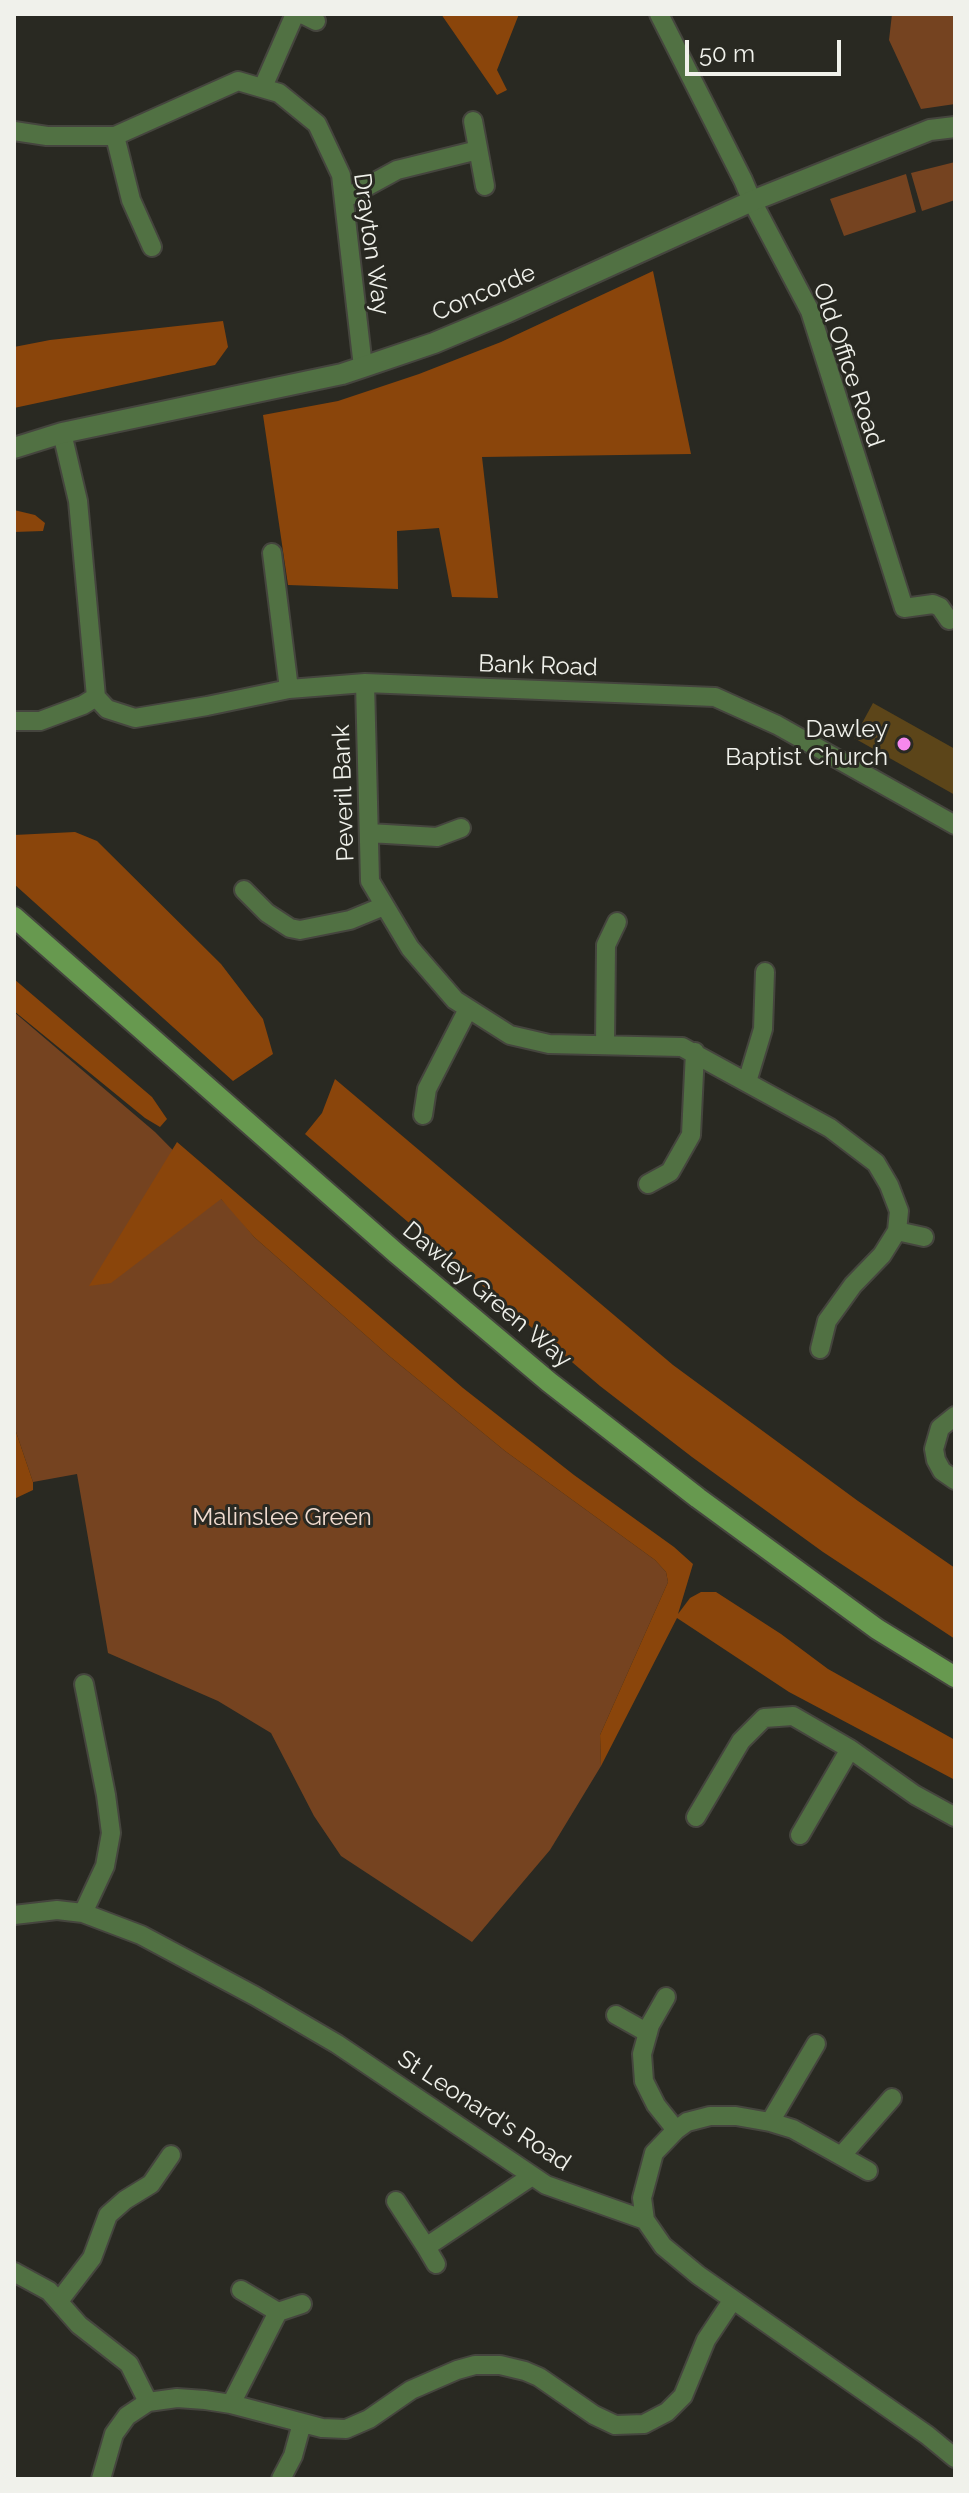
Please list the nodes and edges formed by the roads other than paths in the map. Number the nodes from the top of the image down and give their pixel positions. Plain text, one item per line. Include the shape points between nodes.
1 (295, 14) edge
2 (659, 14) edge
3 (263, 87) junction
4 (473, 121) dead end
5 (955, 127) edge
6 (14, 131) edge
7 (115, 136) junction
8 (478, 150) junction
9 (485, 186) dead end
10 (344, 199) junction
11 (752, 201) junction
12 (152, 247) dead end
13 (363, 367) junction
14 (62, 433) junction
15 (14, 448) edge
16 (272, 553) dead end
17 (949, 620) dead end
18 (365, 683) junction
19 (289, 689) junction
20 (96, 697) junction
21 (14, 721) edge
22 (955, 825) edge
23 (461, 828) dead end
24 (369, 833) junction
25 (244, 890) dead end
26 (384, 906) junction
27 (14, 917) edge
28 (617, 922) dead end
29 (765, 972) dead end
30 (468, 1009) junction
31 (605, 1045) junction
32 (695, 1052) junction
33 (747, 1082) junction
34 (423, 1115) dead end
35 (648, 1184) dead end
36 (897, 1231) junction
37 (924, 1237) dead end
38 (820, 1349) dead end
39 (955, 1416) edge
40 (955, 1480) edge
41 (955, 1677) edge
42 (84, 1684) dead end
43 (850, 1749) junction
44 (696, 1817) dead end
45 (955, 1817) edge
46 (800, 1835) dead end
47 (83, 1913) junction
48 (14, 1915) edge
49 (666, 1997) dead end
50 (616, 2015) dead end
51 (648, 2033) junction
52 (816, 2044) dead end
53 (892, 2098) dead end
54 (770, 2122) junction
55 (676, 2130) junction
56 (171, 2155) dead end
57 (842, 2155) junction
58 (868, 2171) dead end
59 (532, 2176) junction
60 (396, 2201) dead end
61 (645, 2220) junction
62 (426, 2247) junction
63 (436, 2264) dead end
64 (14, 2272) edge
65 (241, 2290) dead end
66 (59, 2301) junction
67 (732, 2301) junction
68 (302, 2304) dead end
69 (278, 2312) junction
70 (148, 2402) junction
71 (231, 2404) junction
72 (302, 2423) junction
73 (955, 2458) edge
74 (101, 2479) edge
75 (281, 2479) edge

1 - 3 street
2 - 11 street, Old Office Road
3 - 7 street via 238,81
3 - 10 street, Drayton Way via 279,93 317,124 341,175
4 - 8 street
5 - 11 street, Concorde via 930,130
6 - 7 street
7 - 12 street via 131,200
8 - 9 street
8 - 10 street via 397,170
10 - 13 street, Drayton Way
11 - 13 street, Concorde via 508,312
11 - 17 street, Old Office Road via 810,311 904,608 933,604
13 - 14 street, Concorde
14 - 15 street, Concorde
14 - 20 street via 78,501
16 - 19 street
18 - 19 street, Bank Road
18 - 22 street, Bank Road via 715,697 777,725
18 - 24 street, Peveril Bank
19 - 20 street, Bank Road via 135,718 107,709
20 - 21 street via 40,721
23 - 24 street via 437,837
24 - 26 street, Peveril Bank via 370,881
25 - 26 street via 267,913 300,930 350,920
26 - 30 street, Peveril Bank via 410,948
27 - 41 main road, Dawley Green Way via 549,1382 877,1629
28 - 31 street via 606,945
29 - 33 street via 763,1029
30 - 31 street, Peveril Bank via 510,1035 549,1044
30 - 34 street via 427,1089
31 - 32 street, Peveril Bank
32 - 33 street, Peveril Bank
32 - 35 street via 691,1135 670,1172
33 - 36 street, Peveril Bank via 830,1128 876,1163 899,1211
36 - 37 street
36 - 38 street via 827,1321
39 - 40 street via 940,1428 934,1449 942,1471
42 - 47 street via 111,1833 105,1866
43 - 44 street via 793,1716 764,1718 741,1741
43 - 45 street
43 - 46 street
47 - 48 street, St Leonard's Road
47 - 59 street, St Leonard's Road via 141,1935 269,2004
49 - 51 street
50 - 51 street
51 - 55 street via 642,2054 644,2081
52 - 54 street
53 - 57 street
54 - 55 street via 710,2116
54 - 57 street
55 - 61 street via 654,2153 642,2198
56 - 66 street via 151,2184 108,2215 92,2258
57 - 58 street
59 - 61 street, St Leonard's Road
59 - 62 street
60 - 62 street
61 - 67 street via 663,2246
62 - 63 street
64 - 66 street
65 - 69 street
66 - 70 street via 79,2325 129,2364
67 - 72 street via 706,2340 683,2396 644,2424 615,2425 539,2377 488,2364 433,2379 354,2426 337,2430
67 - 73 street
68 - 69 street
69 - 71 street
70 - 71 street via 177,2398
70 - 74 street via 127,2416 114,2434
71 - 72 street
72 - 75 street

